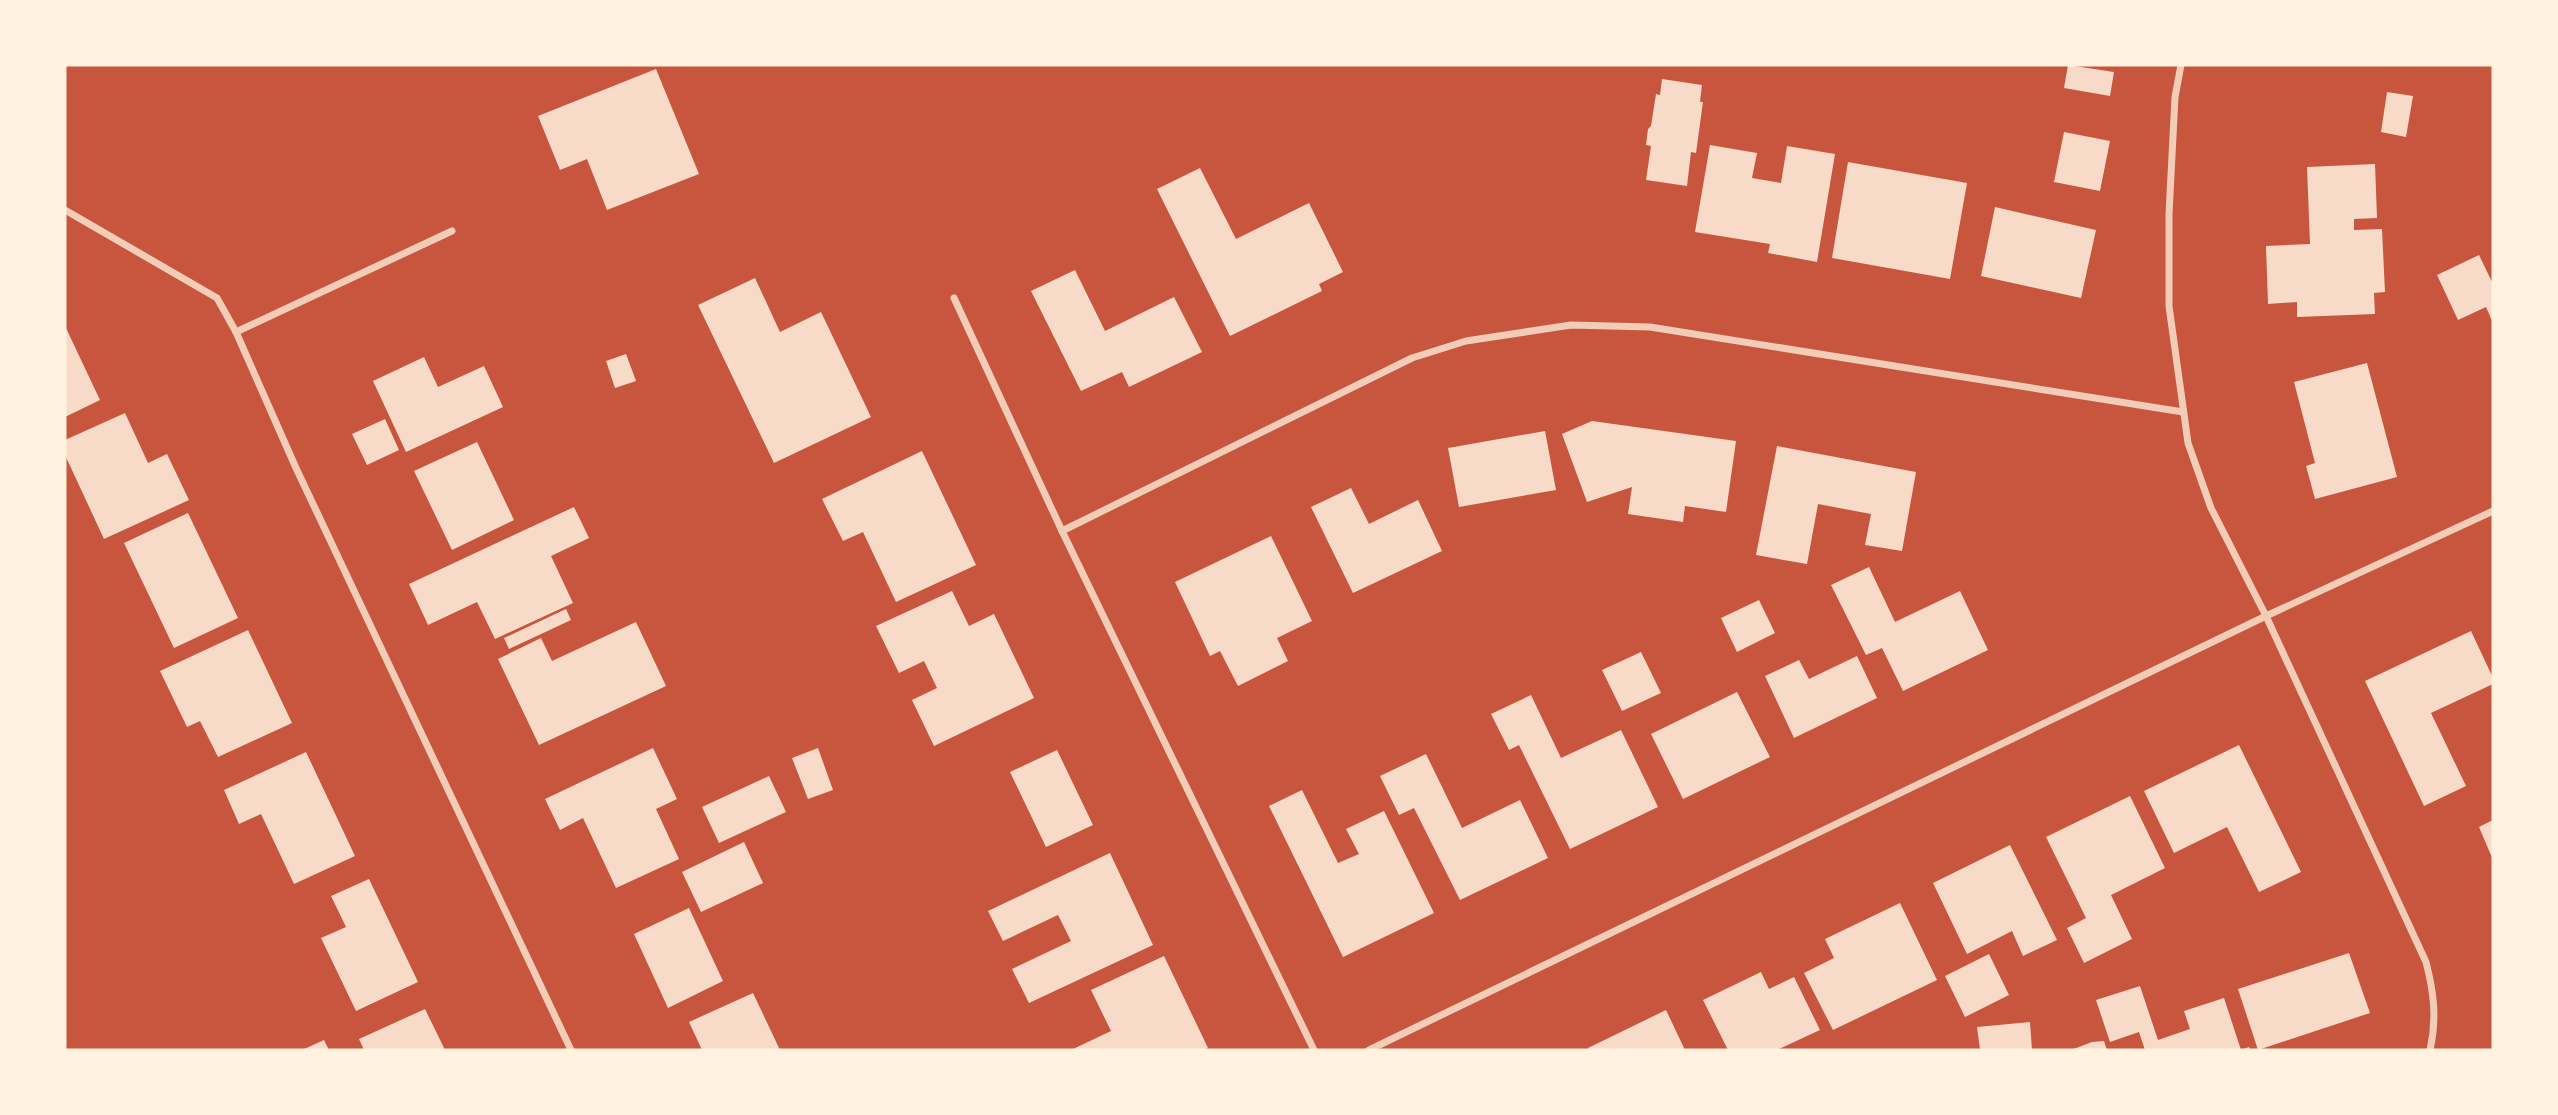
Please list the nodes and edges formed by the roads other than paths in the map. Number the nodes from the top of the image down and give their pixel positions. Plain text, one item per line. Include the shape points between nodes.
1 (2181, 65) edge
2 (65, 210) edge
3 (452, 231) dead end
4 (954, 298) dead end
5 (236, 332) junction
6 (2183, 412) junction
7 (2493, 511) edge
8 (1062, 531) junction
9 (2266, 616) junction
10 (571, 1050) edge
11 (1314, 1050) edge
12 (1368, 1050) edge
13 (2430, 1050) edge

1 - 6 street via 2169,214 2169,306
2 - 5 street via 217,298
3 - 5 street
4 - 8 street
5 - 10 street
6 - 8 street via 1662,329 1571,325 1466,341 1412,358
6 - 9 street via 2188,443 2211,508
7 - 9 street
8 - 11 street
9 - 12 street
9 - 13 street via 2427,962 2434,994

